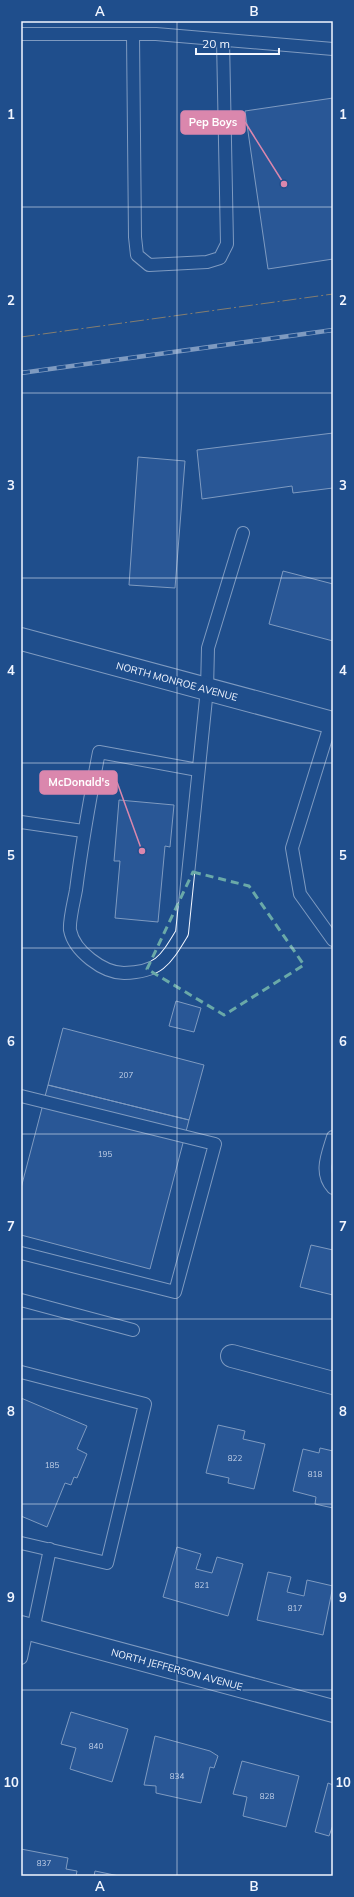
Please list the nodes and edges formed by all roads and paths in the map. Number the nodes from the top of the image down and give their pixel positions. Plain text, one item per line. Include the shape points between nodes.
1 (21, 34) edge
2 (133, 35) junction
3 (223, 40) junction
4 (333, 48) edge
5 (243, 534) dead end
6 (21, 638) edge
7 (207, 689) junction
8 (332, 722) edge
9 (198, 770) junction
10 (21, 822) edge
11 (83, 831) junction
12 (333, 940) edge
13 (21, 1096) edge
14 (333, 1137) edge
15 (333, 1188) edge
16 (21, 1253) edge
17 (21, 1300) edge
18 (133, 1330) dead end
19 (232, 1356) dead end
20 (21, 1372) edge
21 (333, 1383) edge
22 (21, 1542) edge
23 (50, 1549) junction
24 (27, 1629) edge
25 (21, 1658) edge
26 (333, 1711) edge

1 - 2 lane
2 - 3 lane via 156,34
2 - 3 lane via 136,255 149,265 207,262 220,258 227,244
3 - 4 lane
5 - 7 lane via 208,648
6 - 7 street, NORTH MONROE AVENUE
7 - 8 street, NORTH MONROE AVENUE
7 - 9 lane
8 - 12 lane via 292,848 300,894
9 - 11 lane via 99,752
9 - 11 lane via 182,933 166,959 144,972 121,973 98,966 80,949 70,930
10 - 11 lane
13 - 16 lane via 215,1144 174,1292
14 - 15 lane via 325,1169 329,1184
17 - 18 lane
19 - 21 street
20 - 23 lane via 145,1404 107,1563
22 - 23 lane
23 - 24 lane
24 - 25 lane
24 - 26 street, NORTH JEFFERSON AVENUE

